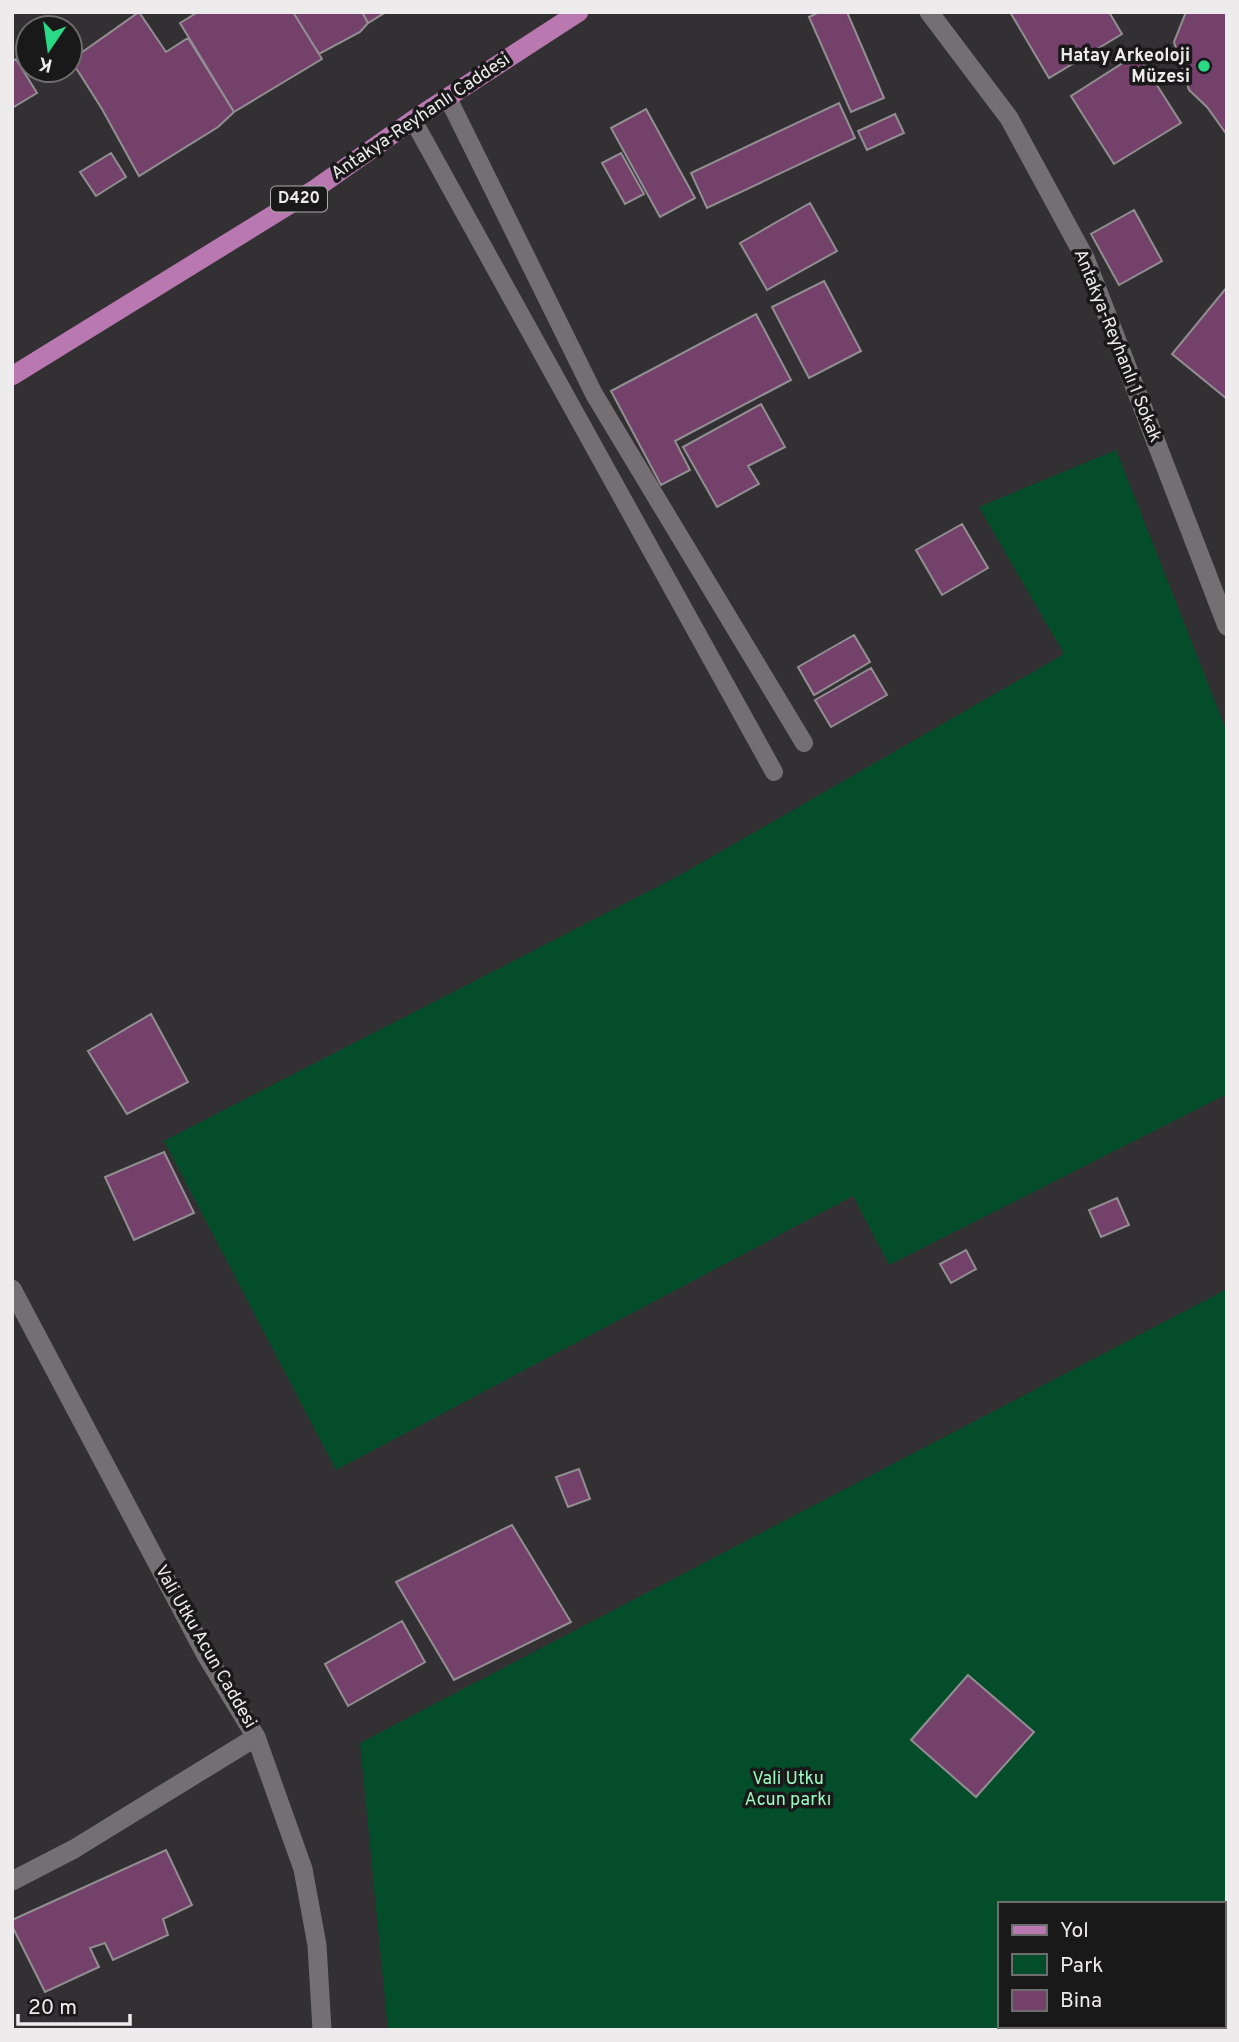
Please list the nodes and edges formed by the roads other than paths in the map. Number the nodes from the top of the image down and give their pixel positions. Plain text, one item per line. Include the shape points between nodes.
1 (579, 12) edge
2 (929, 12) edge
3 (448, 97) junction
4 (413, 120) junction
5 (12, 376) edge
6 (1227, 626) edge
7 (804, 743) dead end
8 (774, 772) dead end
9 (12, 1289) edge
10 (256, 1737) junction
11 (12, 1881) edge
12 (322, 2030) edge

1 - 3 main road, Antakya-Reyhanlı Caddesi / D420
2 - 6 street, Antakya-Reyhanlı 1 Sokak via 1009,118 1084,258
3 - 4 main road, Antakya-Reyhanlı Caddesi / D420
3 - 7 lane via 594,394
4 - 5 main road, Antakya-Reyhanlı Caddesi / D420 via 314,189
4 - 8 lane
9 - 10 street, Vali Utku Acun Caddesi via 206,1655
10 - 11 street via 74,1849
10 - 12 street, Vali Utku Acun Caddesi via 303,1869 317,1945

